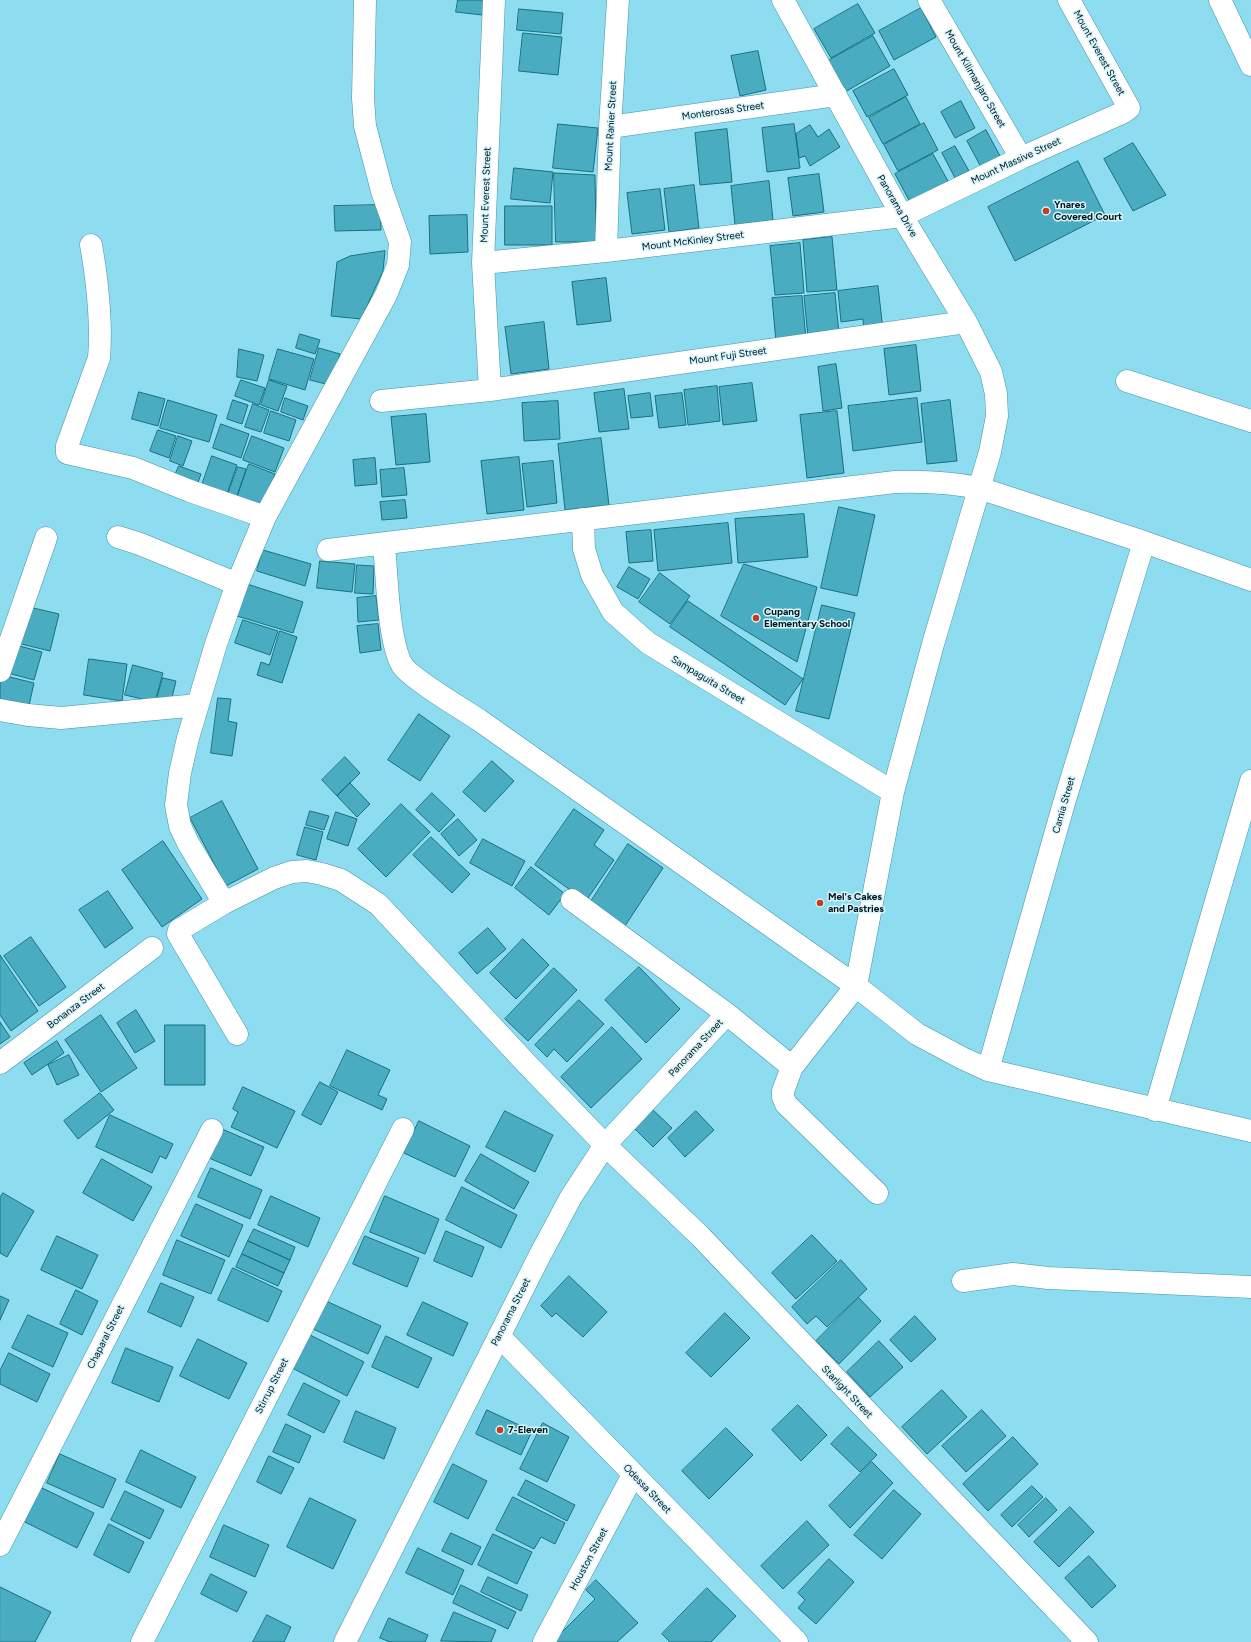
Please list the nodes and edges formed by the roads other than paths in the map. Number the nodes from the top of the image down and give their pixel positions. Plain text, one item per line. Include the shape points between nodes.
1 (365, 0) edge
2 (494, 0) edge
3 (618, 0) edge
4 (783, 0) edge
5 (929, 0) edge
6 (1069, 0) edge
7 (1220, 0) edge
8 (1251, 65) edge
9 (836, 95) junction
10 (1129, 106) joint
11 (610, 127) junction
12 (1021, 158) junction
13 (902, 216) junction
14 (91, 245) dead end
15 (606, 251) junction
16 (483, 263) junction
17 (966, 322) junction
18 (1127, 381) dead end
19 (490, 390) junction
20 (381, 401) dead end
21 (1251, 421) edge
22 (979, 488) junction
23 (265, 517) junction
24 (583, 519) junction
25 (118, 537) dead end
26 (46, 538) dead end
27 (1144, 542) junction
28 (384, 544) junction
29 (328, 550) dead end
30 (1251, 580) edge
31 (237, 584) junction
32 (0, 671) edge
33 (198, 705) junction
34 (0, 710) edge
35 (1251, 781) edge
36 (893, 792) junction
37 (572, 900) dead end
38 (224, 903) junction
39 (152, 948) dead end
40 (856, 986) junction
41 (727, 1014) junction
42 (237, 1034) dead end
43 (0, 1063) edge
44 (792, 1067) junction
45 (988, 1070) junction
46 (1155, 1110) junction
47 (403, 1129) dead end
48 (212, 1130) dead end
49 (1251, 1131) edge
50 (605, 1145) junction
51 (877, 1194) dead end
52 (963, 1281) dead end
53 (1251, 1287) edge
54 (499, 1336) junction
55 (634, 1475) junction
56 (0, 1545) edge
57 (142, 1642) edge
58 (345, 1642) edge
59 (544, 1642) edge
60 (797, 1642) edge
61 (1087, 1642) edge

1 - 23 street via 365,126 382,191 400,242 398,265 386,295
2 - 16 street, Mount Everest Street
3 - 11 street, Mount Ranier Street
4 - 9 street, Panorama Drive
5 - 12 street, Mount Kilimanjaro Street
6 - 10 street, Mount Everest Street
7 - 8 street
9 - 11 street, Monterosas Street
9 - 13 street, Panorama Drive
10 - 12 street, Mount Massive Street via 1124,112
11 - 15 street, Mount Ranier Street
12 - 13 street, Mount Massive Street
13 - 15 street, Mount McKinley Street
13 - 17 street, Panorama Drive
14 - 23 street via 101,345 99,358 66,446 67,453 133,468
15 - 16 street, Mount McKinley Street
16 - 19 street, Mount Everest Street
17 - 19 street, Mount Fuji Street
17 - 22 street, Panorama Drive via 991,372 996,394 997,416
18 - 21 street
19 - 20 street, Mount Fuji Street
22 - 24 street via 952,482 895,482
22 - 27 street
22 - 36 street, Panorama Drive
23 - 31 street
24 - 28 street
24 - 36 street, Sampaguita Street via 584,549 592,575 613,612 625,624 648,643 705,679
25 - 31 street
26 - 32 street
27 - 30 street
27 - 45 street, Camia Street via 1064,804
28 - 29 street
28 - 40 street via 391,621 396,649 403,666 416,678
31 - 33 street
33 - 34 street via 61,718
33 - 38 street via 180,773 176,805 180,826 188,843
35 - 46 street
36 - 40 street, Panorama Drive
37 - 41 street
38 - 42 street, Starlight Street via 179,930 178,934
38 - 50 street, Starlight Street via 274,878 292,872 322,874 340,880 359,891 378,904
39 - 43 street, Bonanza Street
40 - 44 street
40 - 45 street via 917,1034
41 - 44 street
41 - 50 street, Panorama Street
44 - 51 street via 783,1091 786,1104
45 - 46 street
46 - 49 street
47 - 57 street, Stirrup Street
48 - 56 street, Chaparal Street
50 - 54 street, Panorama Street via 571,1197
50 - 61 street, Starlight Street via 700,1236
52 - 53 street via 1013,1274 1048,1278
54 - 55 street, Odessa Street
54 - 58 street, Panorama Street
55 - 59 street, Houston Street
55 - 60 street, Odessa Street

